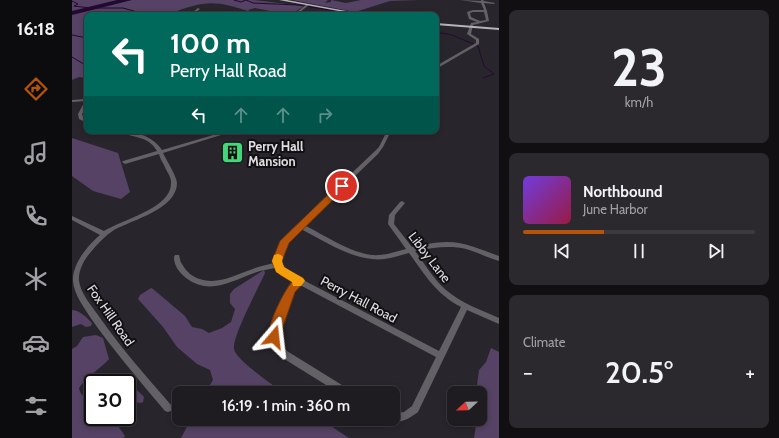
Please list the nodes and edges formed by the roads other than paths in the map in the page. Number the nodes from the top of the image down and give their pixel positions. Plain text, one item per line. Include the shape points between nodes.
1 (279, 0) edge
2 (461, 0) edge
3 (482, 1) edge
4 (494, 3) dead end
5 (307, 5) junction
6 (199, 9) dead end
7 (486, 11) junction
8 (194, 12) edge
9 (298, 12) edge
10 (350, 12) edge
11 (479, 22) junction
12 (439, 24) edge
13 (472, 25) junction
14 (499, 29) edge
15 (439, 66) edge
16 (72, 101) edge
17 (84, 101) edge
18 (84, 107) edge
19 (84, 120) edge
20 (130, 134) edge
21 (222, 134) edge
22 (387, 134) edge
23 (160, 152) junction
24 (125, 162) dead end
25 (402, 202) dead end
26 (72, 218) edge
27 (300, 226) junction
28 (104, 234) junction
29 (410, 250) junction
30 (177, 257) dead end
31 (499, 259) edge
32 (278, 265) junction
33 (299, 281) junction
34 (466, 306) junction
35 (499, 321) edge
36 (441, 356) junction
37 (336, 386) edge
38 (168, 408) dead end
39 (400, 416) edge

1 - 5 highway
2 - 3 street
3 - 4 street
3 - 7 street
5 - 9 street
5 - 10 highway
6 - 8 street
7 - 11 street via 488,20
7 - 11 street via 468,12 470,18
11 - 13 street
12 - 13 highway
13 - 14 highway
13 - 15 street via 469,34 478,41 475,45
16 - 17 street
18 - 19 street via 80,114
20 - 23 street, Fox Hill Road via 152,141
21 - 23 street
22 - 27 street via 376,153
23 - 24 street
23 - 28 street, Fox Hill Road via 174,181 170,194 153,210
25 - 29 street, Libby Lane via 392,215 391,224
26 - 28 street
27 - 29 street via 367,256 377,257
27 - 32 street via 284,241
28 - 38 street, Fox Hill Road via 83,257 77,272 76,287 107,334
29 - 31 street via 437,244 455,244
29 - 34 street, Libby Lane via 444,293
30 - 32 street via 179,266 189,277 205,284 224,283
32 - 33 street, Perry Hall Road
33 - 36 street, Perry Hall Road
33 - 37 street via 290,290 274,333 274,341 284,354
34 - 35 street, Libby Lane
34 - 36 street
36 - 39 street via 415,409

